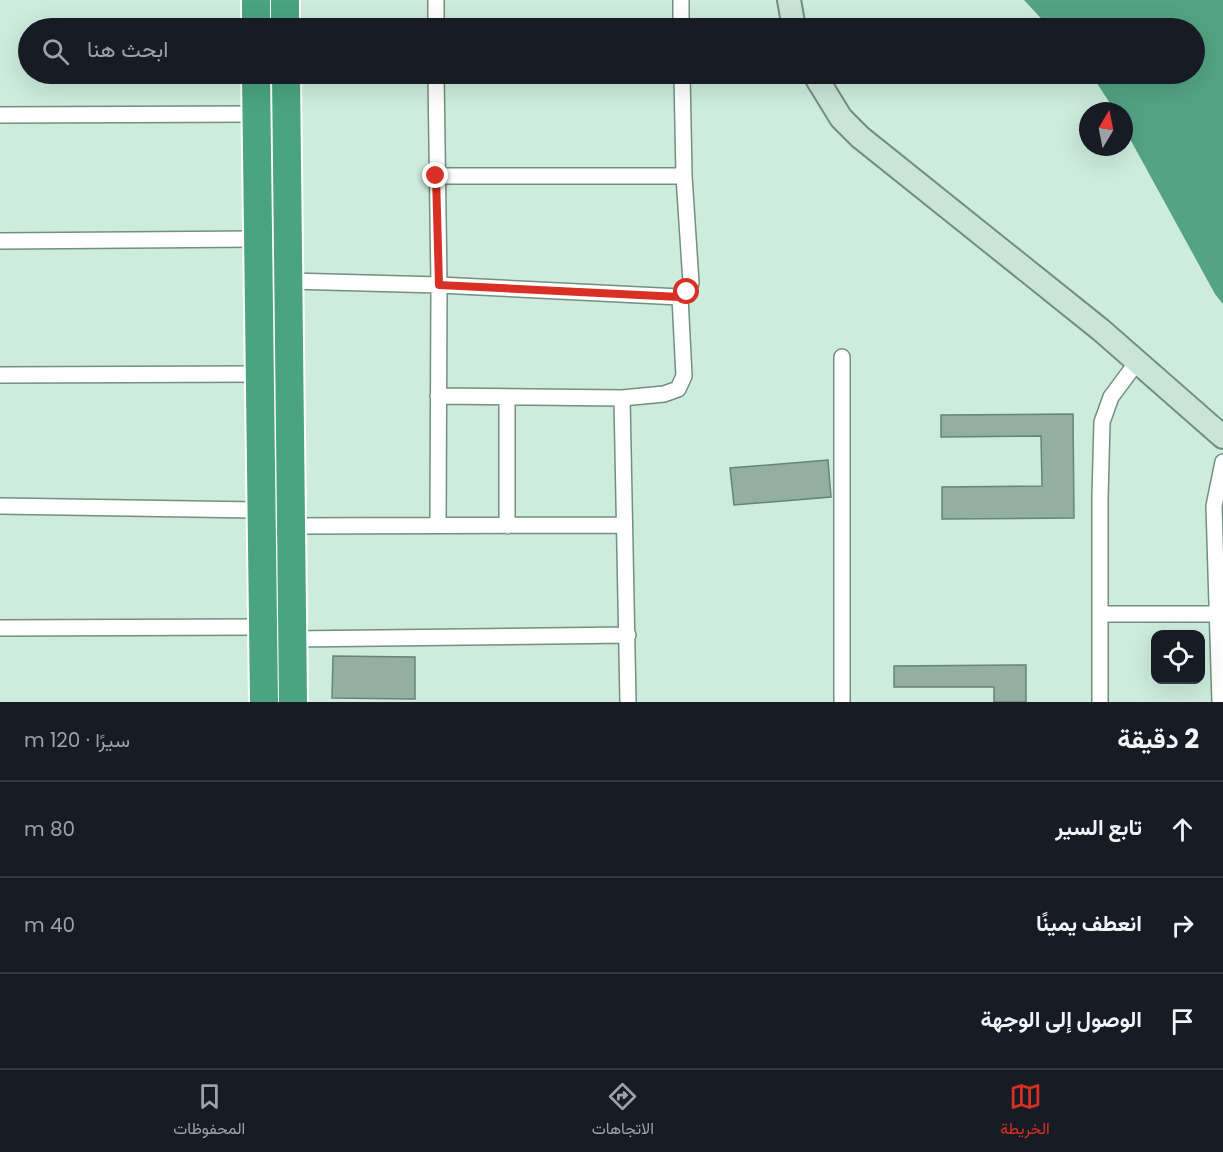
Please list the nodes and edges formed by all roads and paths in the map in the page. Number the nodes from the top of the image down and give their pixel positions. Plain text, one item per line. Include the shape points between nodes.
1 (256, 0) edge
2 (285, 0) edge
3 (436, 0) edge
4 (681, 0) edge
5 (789, 0) edge
6 (256, 18) edge
7 (285, 18) edge
8 (436, 18) edge
9 (681, 18) edge
10 (792, 18) edge
11 (256, 84) edge
12 (286, 84) edge
13 (436, 84) edge
14 (682, 84) edge
15 (820, 84) edge
16 (256, 114) junction
17 (0, 115) edge
18 (436, 176) junction
19 (684, 176) junction
20 (258, 239) junction
21 (0, 241) edge
22 (290, 281) junction
23 (439, 285) junction
24 (680, 297) junction
25 (842, 357) dead end
26 (1137, 362) junction
27 (259, 374) junction
28 (0, 375) edge
29 (438, 396) junction
30 (507, 397) junction
31 (622, 398) junction
32 (1223, 437) edge
33 (1223, 462) edge
34 (0, 506) edge
35 (261, 510) junction
36 (438, 525) junction
37 (624, 525) junction
38 (291, 526) junction
39 (507, 526) junction
40 (1101, 614) junction
41 (1220, 614) edge
42 (262, 627) junction
43 (0, 628) edge
44 (628, 635) junction
45 (292, 639) junction
46 (264, 702) edge
47 (293, 702) edge
48 (627, 702) edge
49 (842, 702) edge
50 (1100, 702) edge
51 (1220, 702) edge

1 - 6 highway
2 - 7 highway
3 - 8 street
4 - 9 street
5 - 10 street
11 - 16 highway
12 - 22 highway
13 - 18 street
14 - 19 street
15 - 26 street via 841,118 860,137
16 - 17 street
16 - 20 highway
18 - 19 street
18 - 23 street
19 - 24 street via 691,283
20 - 21 street
20 - 27 highway
22 - 23 street
22 - 38 highway
23 - 24 street
23 - 29 street
24 - 31 street via 684,376 678,389
25 - 49 street
26 - 32 street
26 - 40 street via 1111,397 1102,422
27 - 28 street
27 - 35 highway
29 - 30 street
29 - 36 street
30 - 31 street
30 - 39 street
31 - 37 street
33 - 41 street via 1214,506
34 - 35 street
35 - 42 highway
36 - 38 street
36 - 39 street
37 - 39 street
37 - 44 street
38 - 45 highway
40 - 41 street
40 - 50 street
41 - 51 street
42 - 43 street
42 - 46 highway
44 - 45 street
44 - 48 street
45 - 47 highway

